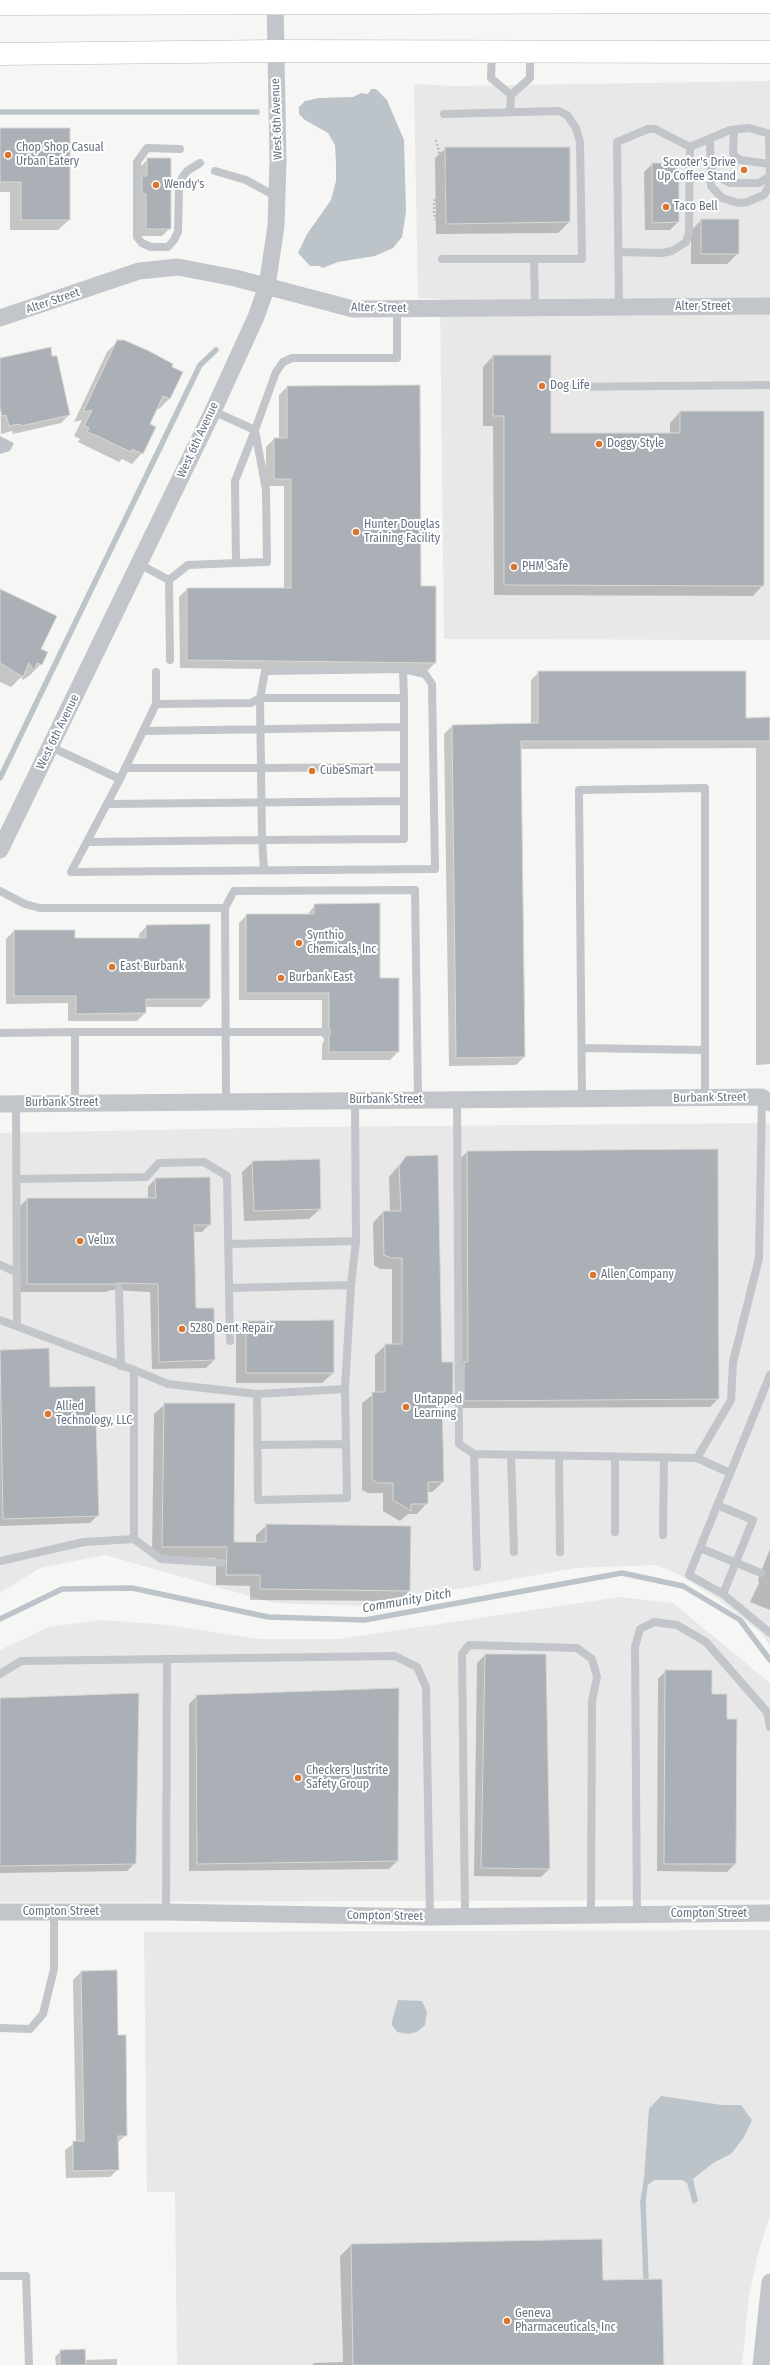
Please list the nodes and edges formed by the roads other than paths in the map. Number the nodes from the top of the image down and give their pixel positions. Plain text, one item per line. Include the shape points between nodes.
1 (275, 2) edge
2 (770, 2) edge
3 (0, 4) edge
4 (275, 51) junction
5 (492, 52) junction
6 (530, 52) junction
7 (770, 52) edge
8 (0, 54) edge
9 (511, 95) junction
10 (510, 112) junction
11 (444, 114) dead end
12 (734, 130) junction
13 (770, 134) edge
14 (710, 139) junction
15 (690, 147) junction
16 (180, 148) dead end
17 (200, 163) dead end
18 (770, 164) edge
19 (711, 168) junction
20 (215, 171) dead end
21 (770, 176) edge
22 (277, 197) junction
23 (618, 252) junction
24 (442, 259) dead end
25 (534, 259) junction
26 (267, 286) junction
27 (770, 306) edge
28 (619, 307) junction
29 (535, 308) junction
30 (397, 309) junction
31 (0, 318) edge
32 (770, 385) edge
33 (559, 387) dead end
34 (213, 411) junction
35 (255, 430) junction
36 (236, 563) junction
37 (139, 564) junction
38 (169, 580) junction
39 (170, 660) dead end
40 (403, 669) junction
41 (156, 672) dead end
42 (260, 698) junction
43 (404, 698) junction
44 (156, 704) junction
45 (404, 727) junction
46 (260, 729) junction
47 (143, 731) junction
48 (50, 747) junction
49 (404, 767) junction
50 (125, 768) junction
51 (261, 768) junction
52 (120, 779) junction
53 (404, 801) junction
54 (262, 802) junction
55 (107, 804) junction
56 (262, 840) junction
57 (87, 842) junction
58 (0, 850) edge
59 (264, 870) junction
60 (0, 891) edge
61 (225, 908) junction
62 (75, 1032) junction
63 (226, 1032) junction
64 (326, 1032) dead end
65 (0, 1033) edge
66 (582, 1048) junction
67 (705, 1050) junction
68 (705, 1098) junction
69 (582, 1099) junction
70 (418, 1100) junction
71 (457, 1100) junction
72 (766, 1100) edge
73 (355, 1101) junction
74 (226, 1102) junction
75 (75, 1103) junction
76 (8, 1104) edge
77 (16, 1179) junction
78 (356, 1241) junction
79 (228, 1244) junction
80 (0, 1265) edge
81 (16, 1272) junction
82 (351, 1285) junction
83 (119, 1288) dead end
84 (229, 1288) junction
85 (0, 1320) edge
86 (17, 1326) junction
87 (230, 1341) dead end
88 (121, 1366) junction
89 (134, 1370) junction
90 (770, 1376) edge
91 (345, 1389) junction
92 (257, 1394) junction
93 (346, 1444) junction
94 (258, 1445) junction
95 (474, 1454) junction
96 (511, 1455) junction
97 (559, 1456) junction
98 (615, 1456) junction
99 (664, 1457) junction
100 (697, 1458) junction
101 (730, 1473) junction
102 (717, 1506) junction
103 (615, 1532) dead end
104 (663, 1535) dead end
105 (134, 1539) junction
106 (700, 1548) junction
107 (514, 1552) dead end
108 (560, 1552) dead end
109 (0, 1561) edge
110 (736, 1562) junction
111 (222, 1563) dead end
112 (477, 1567) dead end
113 (760, 1573) dead end
114 (723, 1594) junction
115 (770, 1633) edge
116 (167, 1658) junction
117 (0, 1674) edge
118 (770, 1727) edge
119 (0, 1912) edge
120 (54, 1912) junction
121 (166, 1912) junction
122 (770, 1913) edge
123 (638, 1914) junction
124 (591, 1915) junction
125 (465, 1916) junction
126 (430, 1917) junction
127 (0, 2028) edge
128 (0, 2276) edge
129 (770, 2282) edge
130 (28, 2365) edge
131 (760, 2365) edge

1 - 2 main road
1 - 3 main road
1 - 4 street, West 6th Avenue
4 - 5 main road
4 - 8 main road
4 - 22 street, West 6th Avenue
5 - 6 main road
5 - 9 lane via 491,78
6 - 7 main road
6 - 9 lane via 530,78
9 - 10 lane
10 - 11 lane
10 - 25 lane via 559,111 567,115 576,128 580,142 582,259
12 - 13 lane via 749,128
12 - 14 lane
12 - 18 lane via 733,152 736,157 740,160
13 - 18 lane
14 - 15 lane
14 - 19 lane
15 - 23 lane via 689,233 686,242 672,251 662,253
15 - 23 lane via 655,129 648,129 618,142
16 - 17 lane via 148,148 137,162 137,237 142,243 151,247 168,246 174,240 178,232 179,188 182,178 187,171
18 - 21 lane
19 - 21 lane via 717,176 730,183 759,183
19 - 21 lane via 710,186 722,198 738,203 757,199 764,194 770,183
20 - 22 lane via 246,180
22 - 26 street, West 6th Avenue via 274,249
23 - 28 lane
24 - 25 lane
25 - 29 lane
26 - 30 street, Alter Street via 353,309
26 - 31 street, Alter Street via 178,267 164,268 119,277
26 - 34 street, West 6th Avenue via 256,317
27 - 28 street, Alter Street
28 - 29 street, Alter Street
29 - 30 street, Alter Street
30 - 35 lane via 398,358 292,358 283,362 276,372
32 - 33 lane
34 - 35 lane
34 - 37 street, West 6th Avenue
35 - 36 lane via 235,481
35 - 36 lane via 266,490 267,562
36 - 38 lane via 188,564
37 - 38 lane
37 - 48 street, West 6th Avenue
38 - 39 lane
40 - 42 lane via 265,671
40 - 43 lane
40 - 59 lane via 425,674 432,684 435,869
41 - 44 lane
42 - 43 lane
42 - 44 lane via 250,703
42 - 46 lane
43 - 45 lane
44 - 47 lane
45 - 46 lane
45 - 49 lane
46 - 47 lane
46 - 51 lane
47 - 50 lane
48 - 52 lane
48 - 58 street, West 6th Avenue
49 - 51 lane
49 - 53 lane
50 - 51 lane
50 - 52 lane
51 - 54 lane
52 - 55 lane
53 - 54 lane
53 - 56 lane via 404,839
54 - 55 lane
54 - 56 lane
55 - 57 lane
56 - 57 lane
56 - 59 lane
57 - 59 lane via 71,872
60 - 61 lane via 25,904 40,908
61 - 63 lane
61 - 70 lane via 234,891 415,890
62 - 63 lane
62 - 65 lane
62 - 75 lane
63 - 64 lane
63 - 74 lane
66 - 67 lane
66 - 67 lane via 579,790 705,788
66 - 69 lane
67 - 68 lane
68 - 69 street, Burbank Street
68 - 72 street, Burbank Street
69 - 71 street, Burbank Street
70 - 71 street, Burbank Street
70 - 73 street, Burbank Street
71 - 95 lane via 459,1444
72 - 100 lane via 759,1258 733,1362 730,1400
73 - 74 street, Burbank Street
73 - 78 lane
74 - 75 street, Burbank Street
75 - 76 street, Burbank Street
76 - 77 lane
77 - 79 lane via 146,1178 159,1162 204,1162 227,1176
77 - 81 lane
78 - 79 lane
78 - 82 lane
79 - 84 lane
80 - 81 lane
81 - 86 lane
82 - 84 lane
82 - 91 lane
83 - 88 lane
84 - 87 lane
85 - 86 lane
86 - 88 lane
88 - 89 lane
89 - 92 lane via 168,1384
89 - 105 lane
90 - 101 lane
91 - 92 lane
91 - 93 lane
92 - 94 lane
93 - 94 lane
93 - 94 lane via 347,1498 258,1500
95 - 96 lane
95 - 112 lane
96 - 97 lane
96 - 107 lane
97 - 98 lane
97 - 108 lane
98 - 99 lane
98 - 103 lane
99 - 100 lane
99 - 104 lane
100 - 101 lane
101 - 102 lane
102 - 106 lane
102 - 110 lane via 753,1520
105 - 109 lane via 84,1542
105 - 111 lane via 160,1559
106 - 110 lane
106 - 114 lane via 689,1576
110 - 113 lane
110 - 114 lane
114 - 115 lane
116 - 117 lane via 21,1661
116 - 121 lane
116 - 126 lane via 395,1656 417,1667 426,1687
118 - 123 lane via 768,1712 706,1642 677,1625 654,1622 640,1629 635,1647
119 - 120 street, Compton Street
120 - 121 street, Compton Street
120 - 127 lane via 54,1969 43,2014 30,2029
121 - 126 street, Compton Street
122 - 123 street, Compton Street
123 - 124 street, Compton Street
124 - 125 street, Compton Street
124 - 125 lane via 592,1701 598,1677 592,1660 578,1648 469,1646 462,1654
125 - 126 street, Compton Street
128 - 130 lane via 26,2276
129 - 131 street

